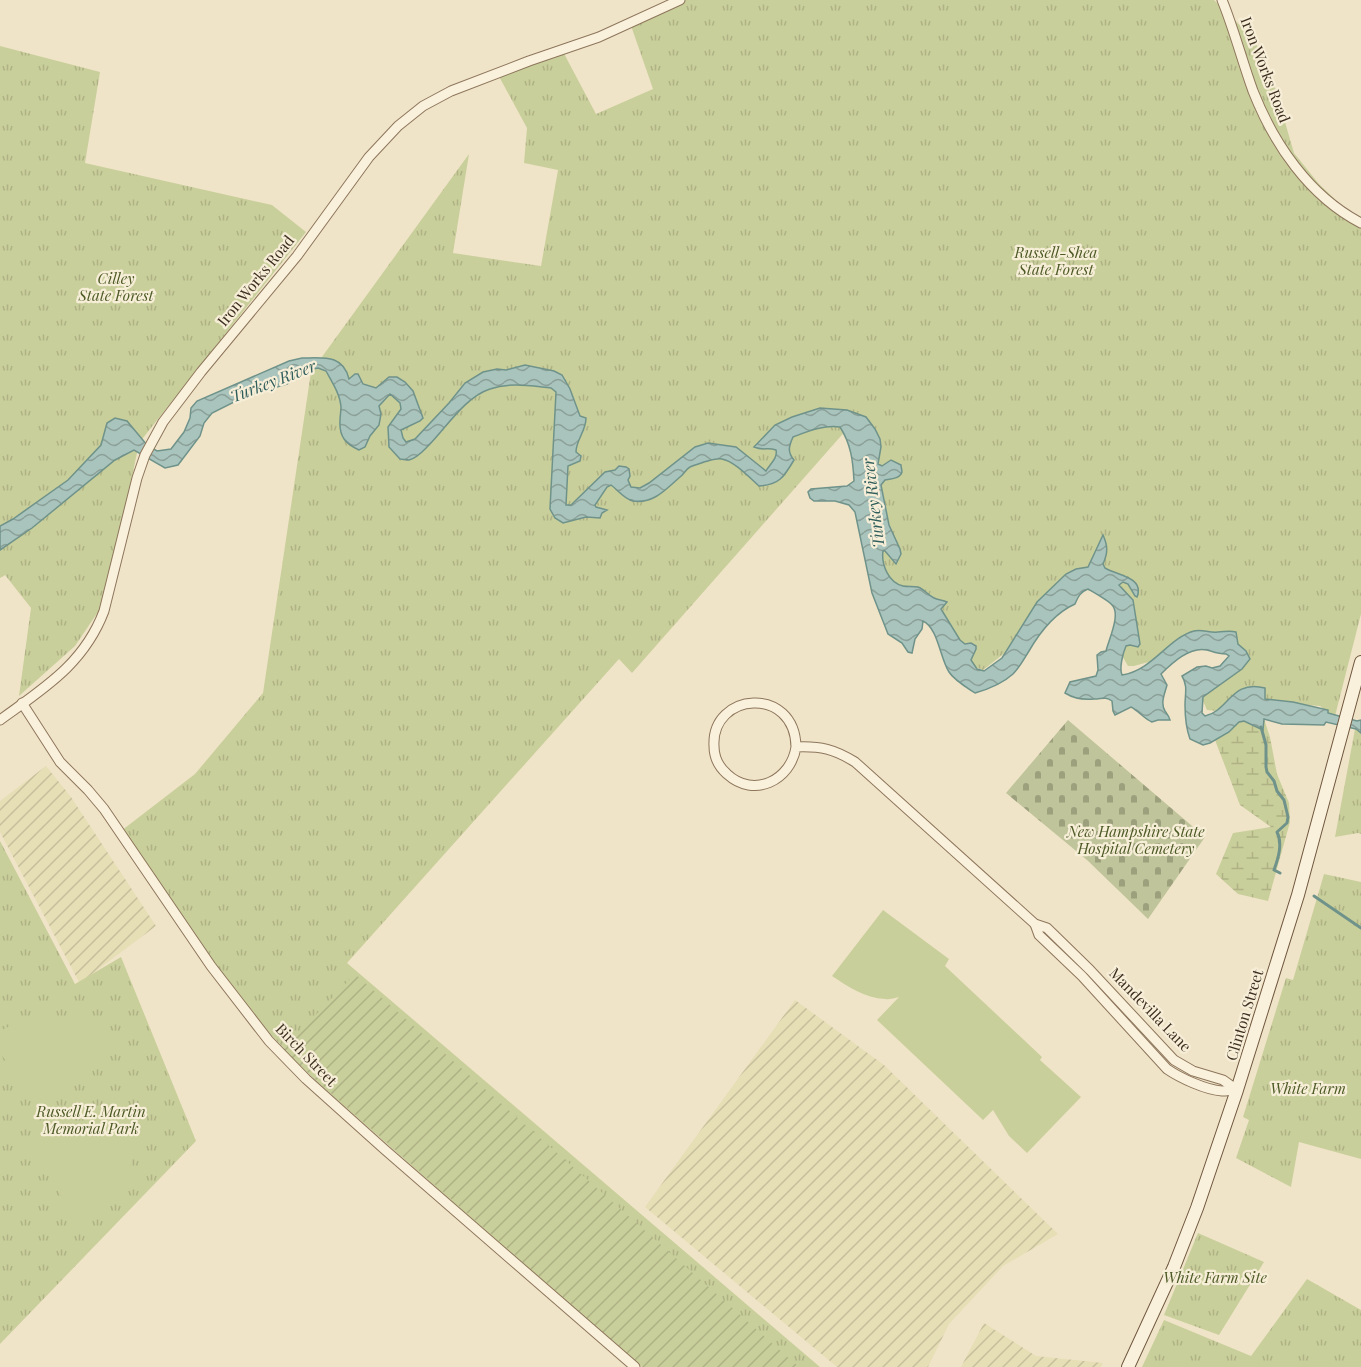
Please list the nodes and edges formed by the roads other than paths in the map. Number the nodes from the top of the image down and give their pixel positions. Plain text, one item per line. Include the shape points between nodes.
1 (680, 0) edge
2 (1221, 0) edge
3 (1361, 223) edge
4 (1361, 662) edge
5 (22, 703) junction
6 (0, 720) edge
7 (796, 747) junction
8 (1086, 973) junction
9 (1151, 1035) junction
10 (1143, 1042) junction
11 (1237, 1090) junction
12 (634, 1367) edge
13 (1128, 1367) edge

1 - 5 street, Iron Works Road via 599,37 451,91 398,126 369,157 297,256 163,422 132,495 99,624 80,655
2 - 3 street, Iron Works Road via 1253,90 1280,147 1306,180
4 - 11 main road, Clinton Street via 1298,895
5 - 6 street, Iron Works Road
5 - 12 street, Birch Street via 60,762 104,809 211,966 269,1041 384,1149
7 - 7 street via 792,762 782,775 768,783 752,785 723,770 715,756 714,739 729,712 743,704 759,703 774,707 787,717 795,731
7 - 8 street, Mandevilla Lane via 826,748 855,762
8 - 9 street, Mandevilla Lane
8 - 10 street, Mandevilla Lane
9 - 10 street
9 - 11 street, Mandevilla Lane via 1180,1064 1223,1080
10 - 11 street, Mandevilla Lane via 1167,1069 1185,1080 1220,1091
11 - 13 main road, Clinton Street via 1186,1238

